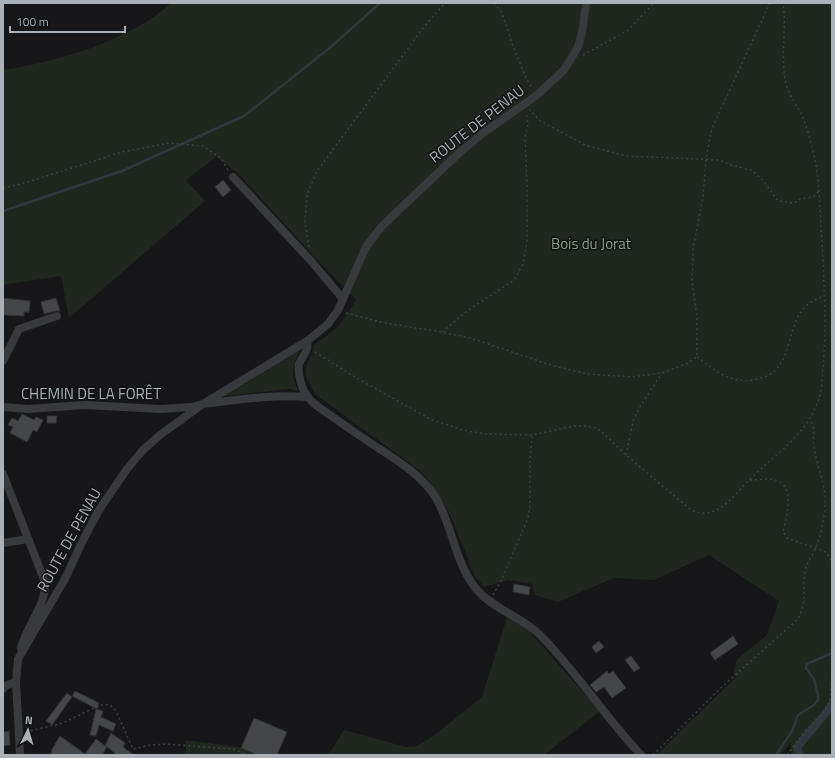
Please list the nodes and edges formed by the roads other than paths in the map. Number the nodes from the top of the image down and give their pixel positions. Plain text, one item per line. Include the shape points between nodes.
1 (586, 3) edge
2 (233, 177) road end
3 (342, 299) junction
4 (57, 316) dead end
5 (308, 345) junction
6 (3, 361) edge
7 (307, 397) junction
8 (203, 404) junction
9 (3, 407) edge
10 (3, 474) edge
11 (28, 539) junction
12 (3, 543) edge
13 (18, 659) junction
14 (16, 682) junction
15 (3, 689) edge
16 (20, 755) edge
17 (641, 755) edge

1 - 3 street, ROUTE DE PENAU via 578,47 564,70 537,95 460,152 382,226 366,247
2 - 3 street via 312,262
3 - 5 street, ROUTE DE PENAU via 328,324
4 - 6 street via 19,329
5 - 7 street via 298,371
5 - 8 street, ROUTE DE PENAU
7 - 8 street, CHEMIN DE LA FORÊT via 290,396
7 - 17 street via 427,485 442,509 462,564 478,591 538,633
8 - 9 street, CHEMIN DE LA FORÊT via 161,409 85,405 28,409
8 - 13 street, ROUTE DE PENAU via 160,435 127,469 99,510 65,579
10 - 11 street
11 - 12 street
11 - 13 street via 45,582 45,594 24,636
13 - 14 street, ROUTE DE PENAU
14 - 15 street
14 - 16 street, ROUTE DE PENAU

